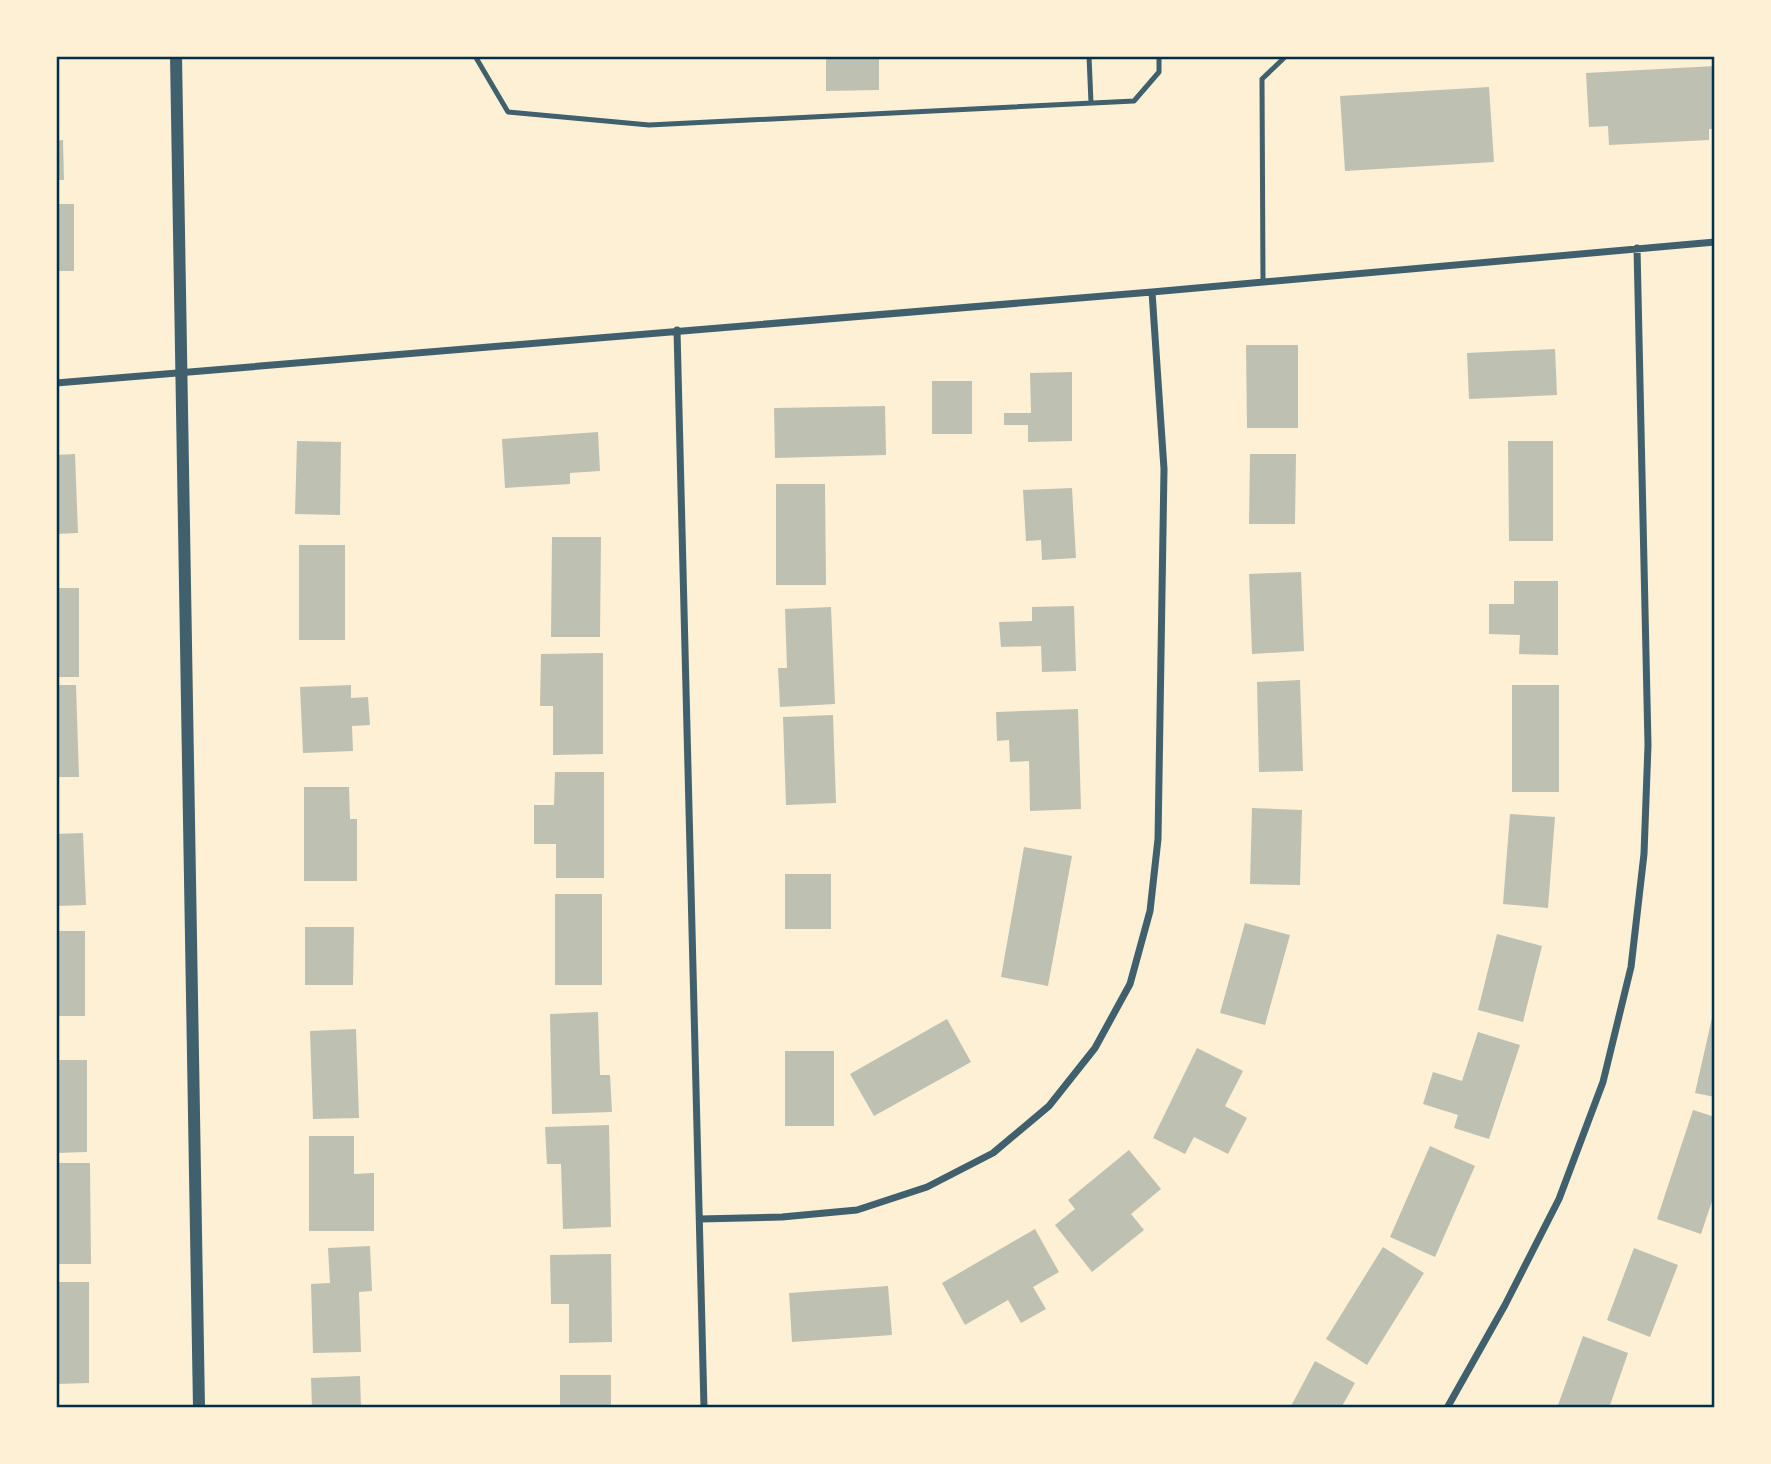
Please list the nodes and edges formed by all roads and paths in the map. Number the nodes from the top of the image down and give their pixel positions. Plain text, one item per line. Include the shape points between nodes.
1 (176, 56) edge
2 (475, 56) edge
3 (1089, 56) edge
4 (1158, 56) edge
5 (1285, 57) edge
6 (1091, 103) junction
7 (1715, 242) edge
8 (1637, 248) junction
9 (1263, 282) junction
10 (1152, 292) junction
11 (677, 330) junction
12 (182, 372) junction
13 (56, 383) edge
14 (700, 1219) junction
15 (199, 1408) edge
16 (704, 1408) edge
17 (1447, 1408) edge

1 - 12 street
2 - 6 lane via 508,112 649,125
3 - 6 lane
4 - 6 lane via 1159,72 1133,101
5 - 9 lane via 1262,79
7 - 8 street
8 - 9 street
8 - 17 street via 1648,745 1644,854 1631,967 1604,1082 1559,1199
9 - 10 street
10 - 11 street
10 - 14 street via 1164,469 1158,839 1150,911 1130,984 1095,1048 1049,1106 993,1153 927,1187 857,1210
11 - 12 street
11 - 14 street
12 - 13 street
12 - 15 street
14 - 16 street

